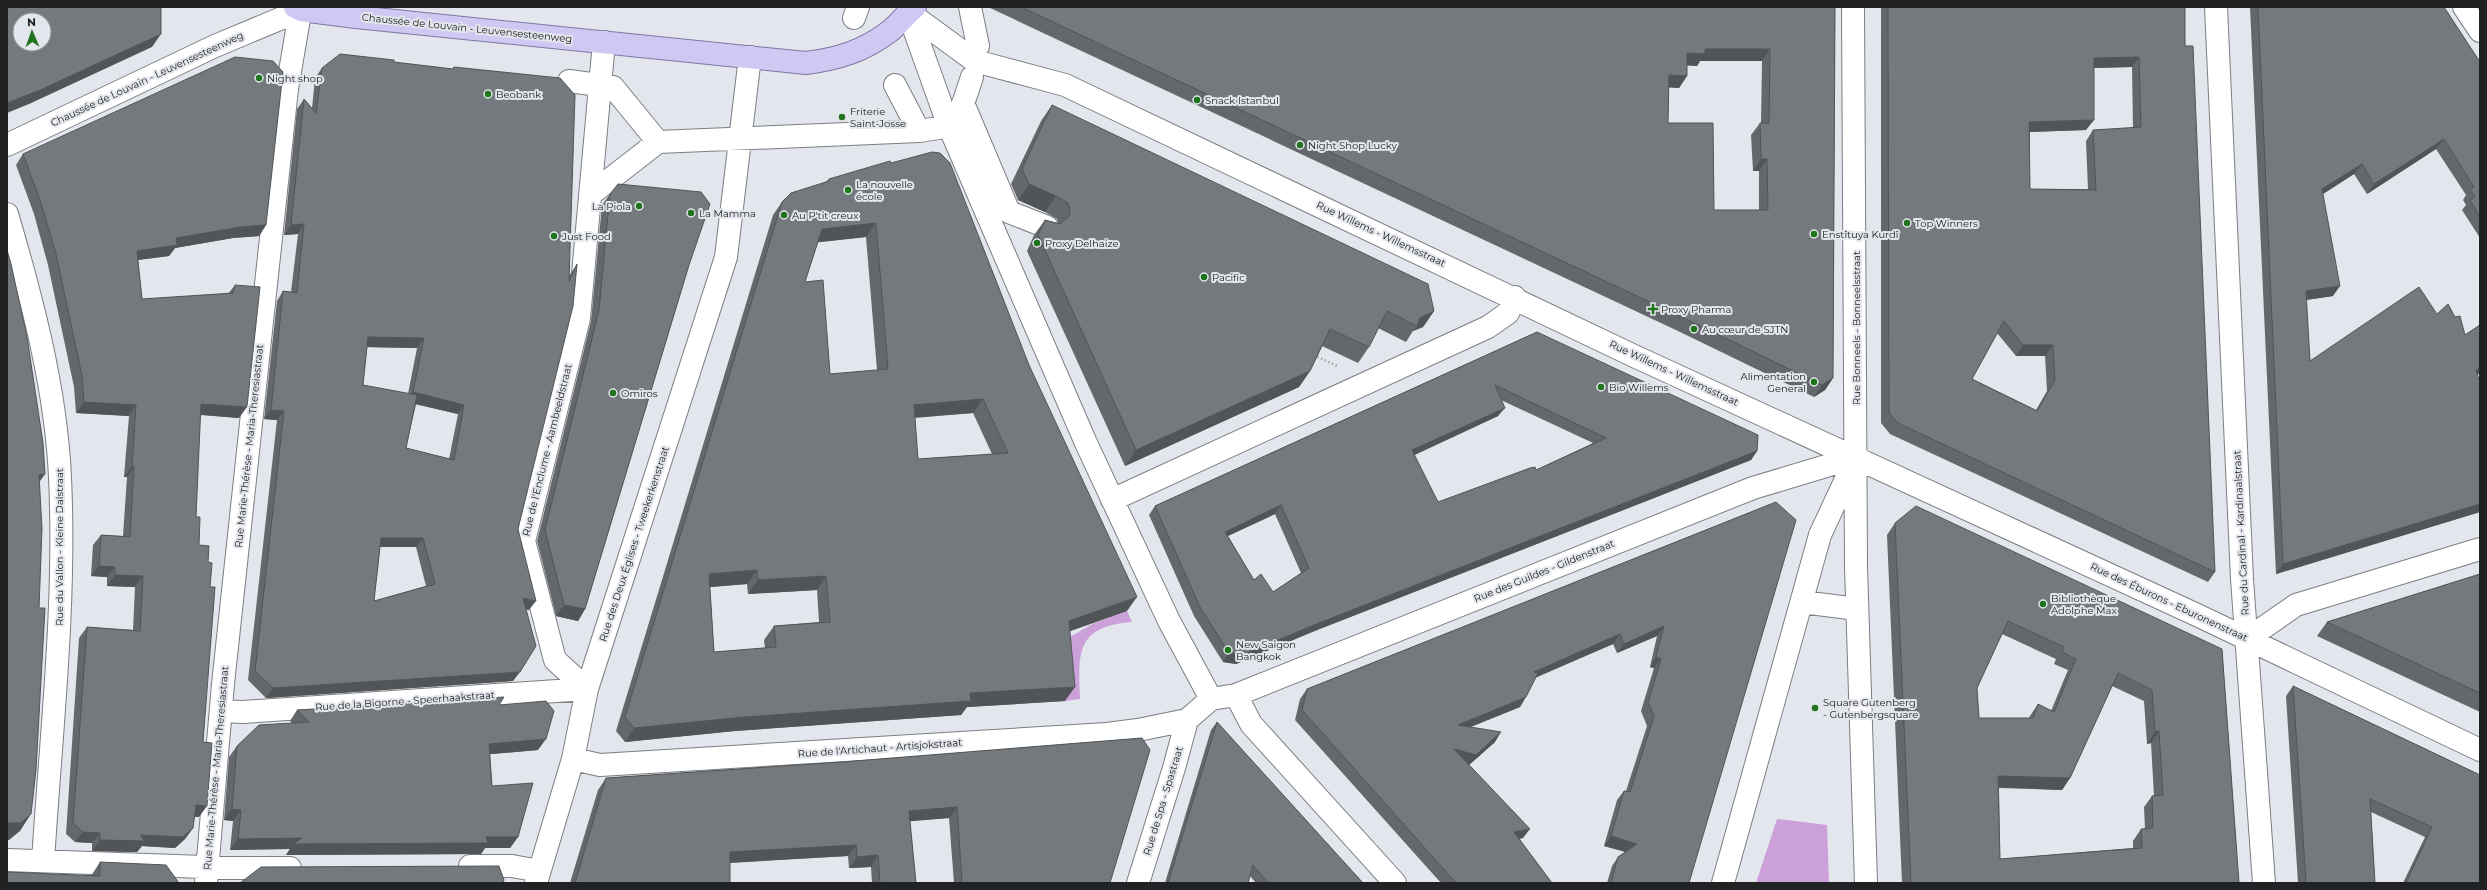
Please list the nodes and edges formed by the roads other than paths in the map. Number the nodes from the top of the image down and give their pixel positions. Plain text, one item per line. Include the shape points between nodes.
1 (970, 7) edge
2 (1854, 7) edge
3 (2216, 7) edge
4 (2464, 7) edge
5 (299, 8) edge
6 (911, 9) edge
7 (2480, 31) edge
8 (604, 42) junction
9 (978, 46) dead end
10 (750, 57) junction
11 (972, 77) dead end
12 (569, 82) dead end
13 (894, 85) dead end
14 (600, 86) junction
15 (946, 121) junction
16 (740, 138) junction
17 (658, 142) junction
18 (7, 145) edge
19 (591, 194) junction
20 (7, 214) edge
21 (1048, 227) edge
22 (1515, 297) junction
23 (1856, 457) junction
24 (1112, 500) junction
25 (2480, 549) edge
26 (1802, 602) junction
27 (1857, 608) junction
28 (2248, 639) junction
29 (587, 689) junction
30 (1236, 695) junction
31 (1211, 699) junction
32 (222, 711) junction
33 (1187, 720) junction
34 (2480, 750) edge
35 (573, 759) junction
36 (7, 860) edge
37 (43, 861) junction
38 (448, 866) edge
39 (312, 867) edge
40 (206, 875) edge
41 (538, 877) edge
42 (1138, 883) edge
43 (1395, 883) edge
44 (1723, 883) edge
45 (1866, 883) edge
46 (2264, 883) edge

1 - 9 street
2 - 23 street, Rue Bonneels - Bonneelsstraat
3 - 28 street, Rue du Cardinal - Kardinaalstraat via 2242,579
4 - 7 street
5 - 8 main road, Chaussée de Louvain - Leuvensesteenweg
5 - 18 street, Chaussée de Louvain - Leuvensesteenweg
5 - 32 street, Rue Marie-Thérèse - Maria-Theresiastraat via 287,89
6 - 10 main road, Chaussée de Louvain - Leuvensesteenweg via 891,30 871,44 842,57 806,62
6 - 15 street
6 - 22 street, Rue Willems - Willemsstraat via 975,61 1065,85
8 - 10 main road, Chaussée de Louvain - Leuvensesteenweg
8 - 14 street, Rue de l'Enclume - Aambeeldstraat
10 - 16 street, Rue des Deux Églises - Tweekerkenstraat
11 - 15 street
12 - 14 street
13 - 15 street
14 - 17 street via 613,87
14 - 19 street, Rue de l'Enclume - Aambeeldstraat
15 - 16 street
15 - 21 street via 1009,212
15 - 24 street
16 - 17 street
16 - 29 street, Rue des Deux Églises - Tweekerkenstraat via 726,257
17 - 19 street
19 - 29 street, Rue de l'Enclume - Aambeeldstraat via 579,318 524,542 555,660
20 - 37 street, Rue du Vallon - Kleine Dalstraat via 25,277 50,391 60,477 60,620
22 - 23 street, Rue Willems - Willemsstraat via 1632,355
22 - 24 street via 1508,313 1488,327
23 - 26 street via 1820,535
23 - 27 street
23 - 28 street, Rue des Éburons - Eburonenstraat
23 - 30 street, Rue des Guildes - Gildenstraat via 1753,488
24 - 31 street via 1169,621
25 - 28 street via 2296,605
26 - 27 street
26 - 44 street
27 - 45 street
28 - 34 street, Rue des Éburons - Eburonenstraat
28 - 46 street, Rue du Cardinal - Kardinaalstraat
29 - 32 street, Rue de la Bigorne - Speerhaakstraat via 243,712
29 - 35 street, Rue des Deux Églises - Tweekerkenstraat
30 - 31 street, Rue des Guildes - Gildenstraat
30 - 43 street via 1252,724
31 - 33 street
32 - 40 street, Rue Marie-Thérèse - Maria-Theresiastraat
33 - 35 street, Rue de l'Artichaut - Artisjokstraat via 1107,734 600,766
33 - 42 street, Rue de Spa - Spastraat
35 - 41 street, Rue des Deux Églises - Tweekerkenstraat
36 - 37 street
37 - 40 street
38 - 41 street via 512,866
39 - 40 street

